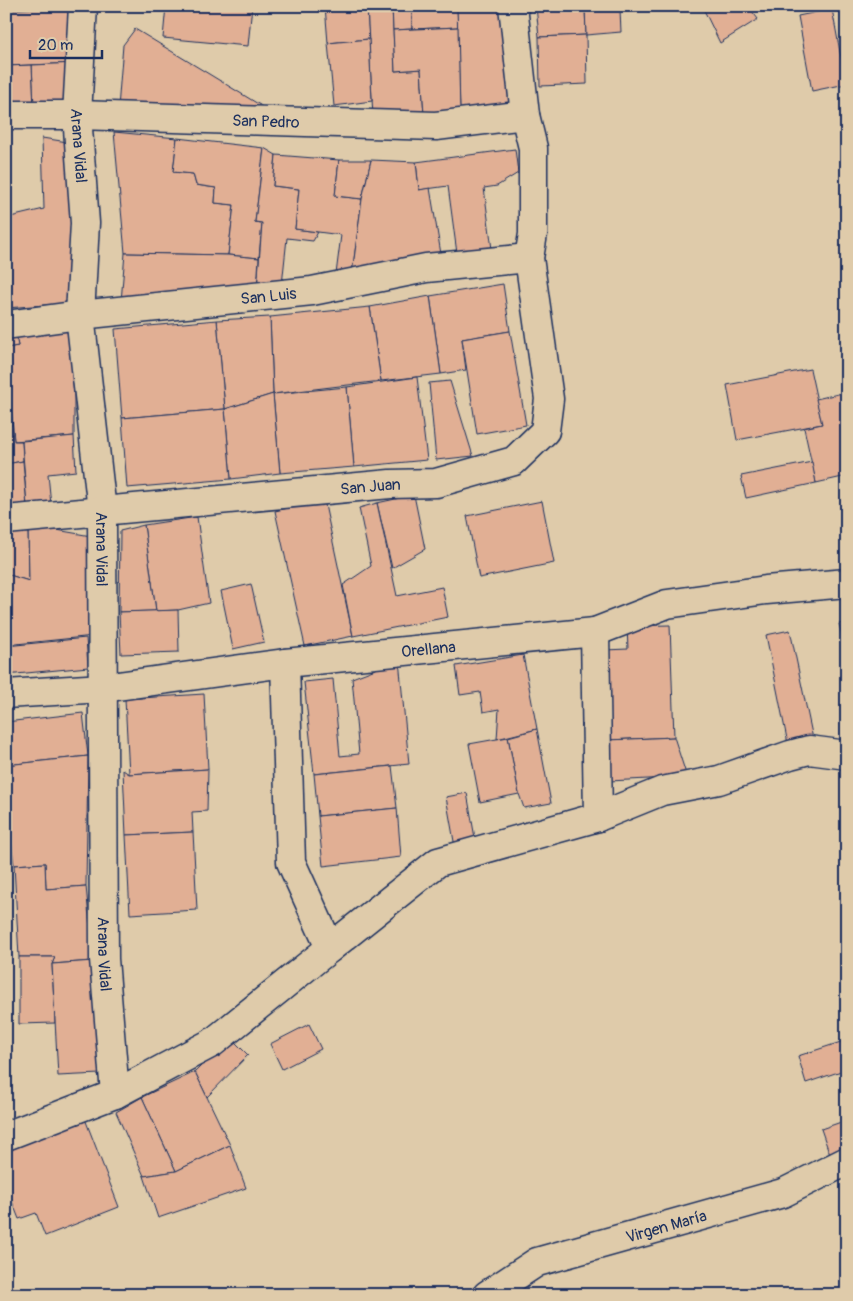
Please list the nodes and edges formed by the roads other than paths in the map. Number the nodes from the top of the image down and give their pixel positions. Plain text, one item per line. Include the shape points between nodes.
1 (83, 6) edge
2 (513, 6) edge
3 (6, 115) edge
4 (77, 115) junction
5 (525, 115) junction
6 (529, 258) junction
7 (80, 314) junction
8 (6, 325) edge
9 (102, 511) junction
10 (6, 520) edge
11 (847, 583) edge
12 (596, 632) junction
13 (285, 663) junction
14 (103, 688) junction
15 (6, 694) edge
16 (847, 754) edge
17 (598, 817) junction
18 (330, 948) junction
19 (115, 1094) junction
20 (6, 1136) edge
21 (847, 1161) edge
22 (487, 1295) edge

1 - 4 street, Arana Vidal
2 - 5 street, San Juan
3 - 4 street, San Pedro
4 - 5 street, San Pedro via 436,126
4 - 7 street, Arana Vidal via 85,223
5 - 6 street, San Juan via 533,148 533,234
6 - 7 street, San Luis via 426,268 312,290
6 - 9 street, San Juan via 549,399 545,431 514,461 436,483 390,484
7 - 8 street, San Luis
7 - 9 street, Arana Vidal
9 - 10 street, San Juan
9 - 14 street, Arana Vidal
11 - 12 street, Orellana via 667,604
12 - 13 street, Orellana
12 - 17 street
13 - 14 street, Orellana
13 - 18 street via 291,862
14 - 15 street, Orellana
14 - 19 street, Arana Vidal via 104,959
16 - 17 street via 809,750 719,780 662,791
17 - 18 street via 438,862
18 - 19 street via 212,1043
19 - 20 street
21 - 22 street, Virgen María via 783,1193 537,1262

